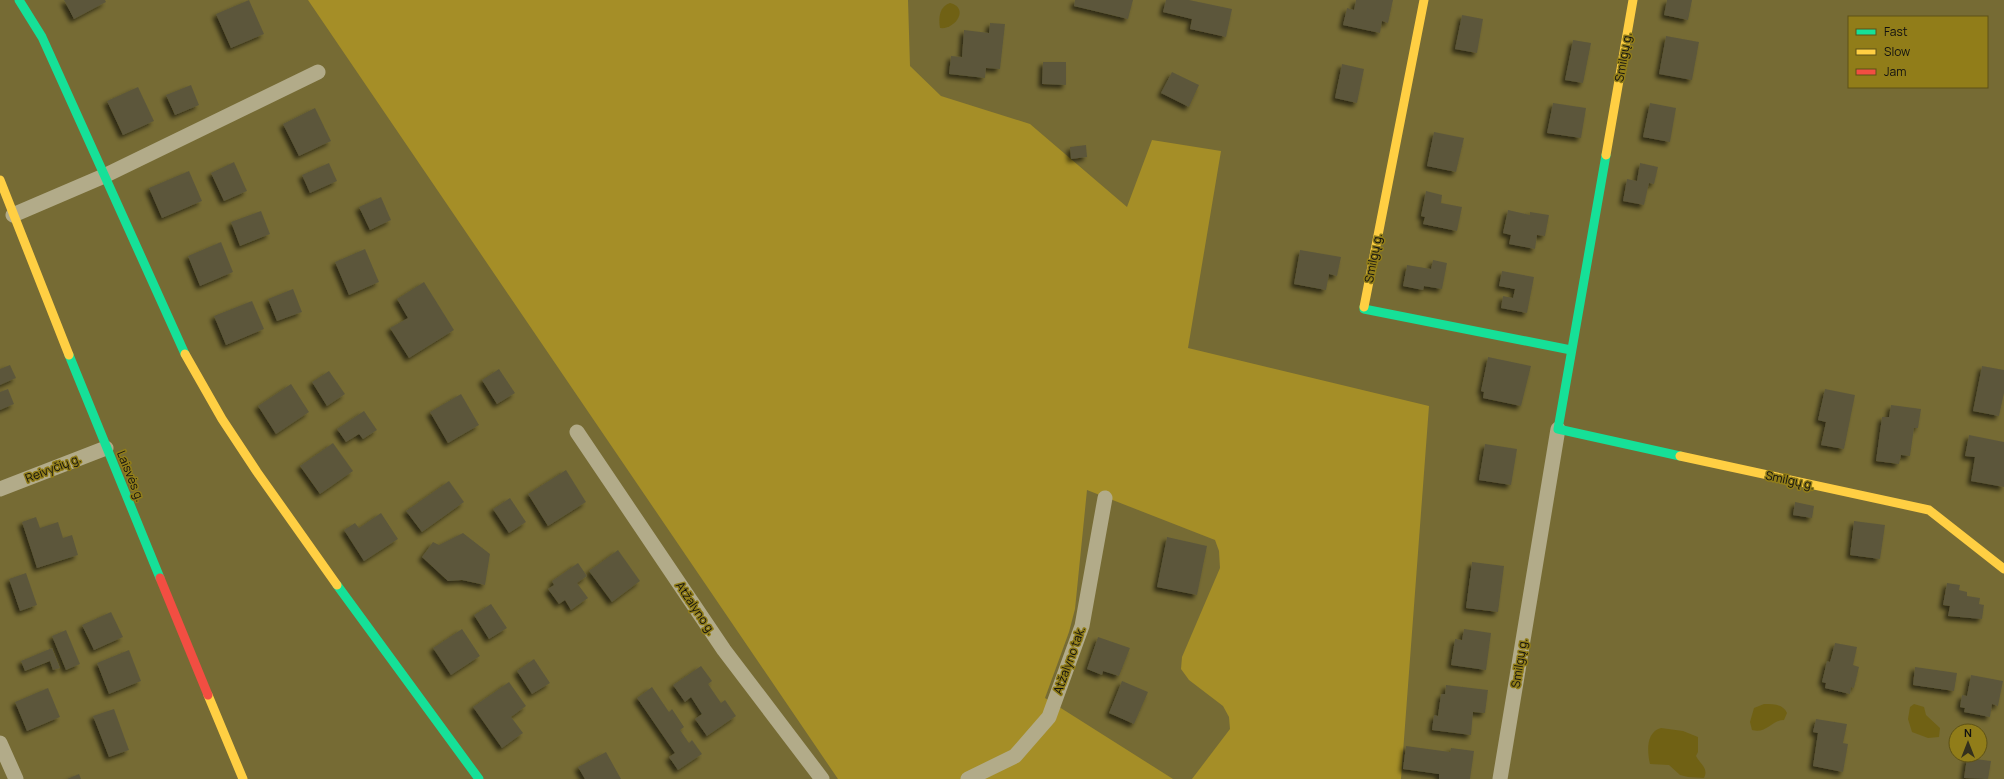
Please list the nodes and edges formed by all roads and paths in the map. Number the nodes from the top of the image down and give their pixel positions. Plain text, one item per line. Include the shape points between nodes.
1 (19, 0) edge
2 (1424, 0) edge
3 (1633, 0) edge
4 (318, 72) dead end
5 (104, 176) junction
6 (0, 180) edge
7 (13, 215) junction
8 (1571, 350) junction
9 (1558, 429) junction
10 (577, 432) dead end
11 (106, 448) junction
12 (0, 489) edge
13 (1106, 498) dead end
14 (2004, 569) edge
15 (0, 743) edge
16 (16, 779) edge
17 (243, 779) edge
18 (478, 779) edge
19 (822, 779) edge
20 (968, 779) edge
21 (1500, 779) edge

1 - 5 street via 42,37
2 - 8 street, Smilgų g. via 1364,309
3 - 8 street, Smilgų g.
4 - 5 street
5 - 7 street
5 - 18 street via 190,365 210,399 259,475
6 - 7 street, Laisvės g.
7 - 11 street, Laisvės g.
8 - 9 street, Smilgų g.
9 - 14 street, Smilgų g. via 1929,510
9 - 21 street, Smilgų g.
10 - 19 street, Atžalyno g. via 724,650
11 - 12 street, Reivyčių g.
11 - 17 street, Laisvės g.
13 - 20 street, Atžalyno tak. via 1082,626 1049,717 1015,756
15 - 16 street

